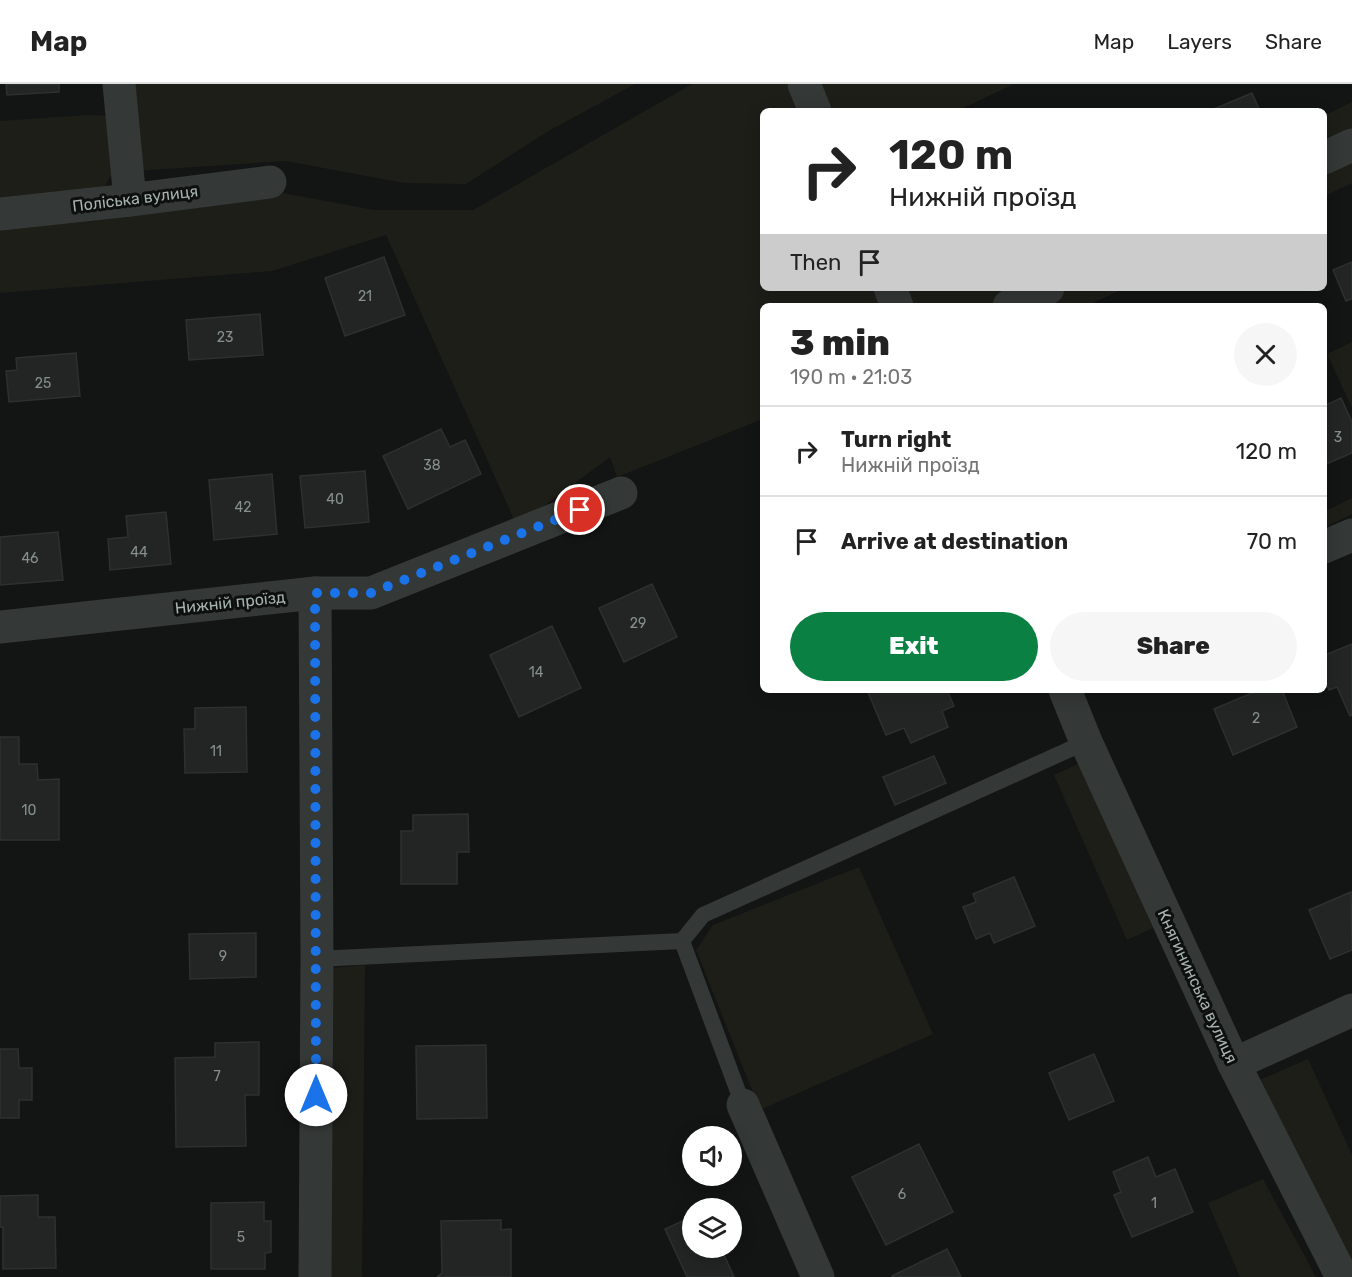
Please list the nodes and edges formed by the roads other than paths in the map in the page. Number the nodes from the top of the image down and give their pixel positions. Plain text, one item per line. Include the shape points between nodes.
1 (119, 84) edge
2 (804, 84) edge
3 (814, 108) edge
4 (1352, 145) edge
5 (1327, 157) edge
6 (270, 182) dead end
7 (130, 200) junction
8 (0, 214) edge
9 (1042, 291) edge
10 (1016, 303) edge
11 (621, 493) dead end
12 (1352, 535) edge
13 (1327, 546) edge
14 (315, 593) junction
15 (0, 627) edge
16 (1066, 693) edge
17 (1086, 742) junction
18 (682, 941) junction
19 (316, 958) junction
20 (1352, 1010) edge
21 (1234, 1064) junction
22 (744, 1105) joint
23 (315, 1277) edge
24 (818, 1277) edge
25 (1342, 1277) edge

1 - 7 street
2 - 3 street
4 - 5 street
6 - 7 street, Поліська вулиця
7 - 8 street, Поліська вулиця
9 - 10 street
11 - 14 street, Нижній проїзд via 371,593
12 - 13 street
14 - 15 street, Нижній проїзд
14 - 19 street
16 - 17 street, Княгининська вулиця
17 - 18 lane via 703,915
17 - 21 street, Княгининська вулиця
18 - 19 lane
18 - 22 lane
19 - 23 street
20 - 21 street
21 - 25 street, Княгининська вулиця
22 - 24 street

